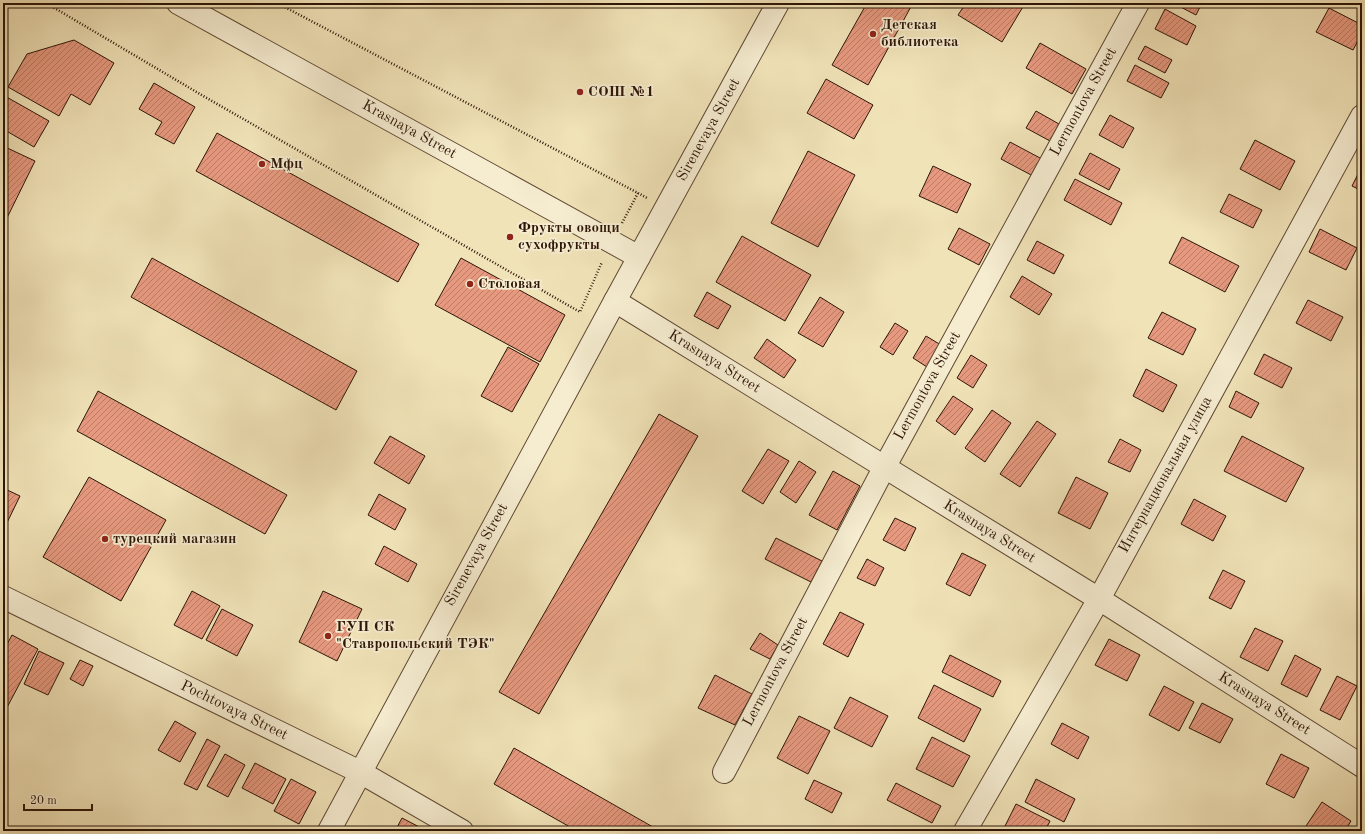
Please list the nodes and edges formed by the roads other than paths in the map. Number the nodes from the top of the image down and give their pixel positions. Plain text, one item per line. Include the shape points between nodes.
1 (178, 3) edge
2 (778, 3) edge
3 (1138, 3) edge
4 (1362, 116) edge
5 (639, 257) junction
6 (615, 302) junction
7 (884, 468) junction
8 (3, 597) edge
9 (1099, 600) junction
10 (1362, 766) edge
11 (360, 772) junction
12 (724, 772) dead end
13 (329, 831) edge
14 (462, 831) edge
15 (965, 831) edge

1 - 5 street, Krasnaya Street
2 - 5 street, Sirenevaya Street
3 - 7 street, Lermontova Street
4 - 9 street, Интернациональная улица
5 - 6 street, Sirenevaya Street
6 - 7 street, Krasnaya Street
6 - 11 street, Sirenevaya Street
7 - 9 street, Krasnaya Street
7 - 12 street, Lermontova Street
8 - 11 street, Pochtovaya Street
9 - 10 street, Krasnaya Street
9 - 15 street, Интернациональная улица
11 - 13 street, Sirenevaya Street
11 - 14 street, Pochtovaya Street

